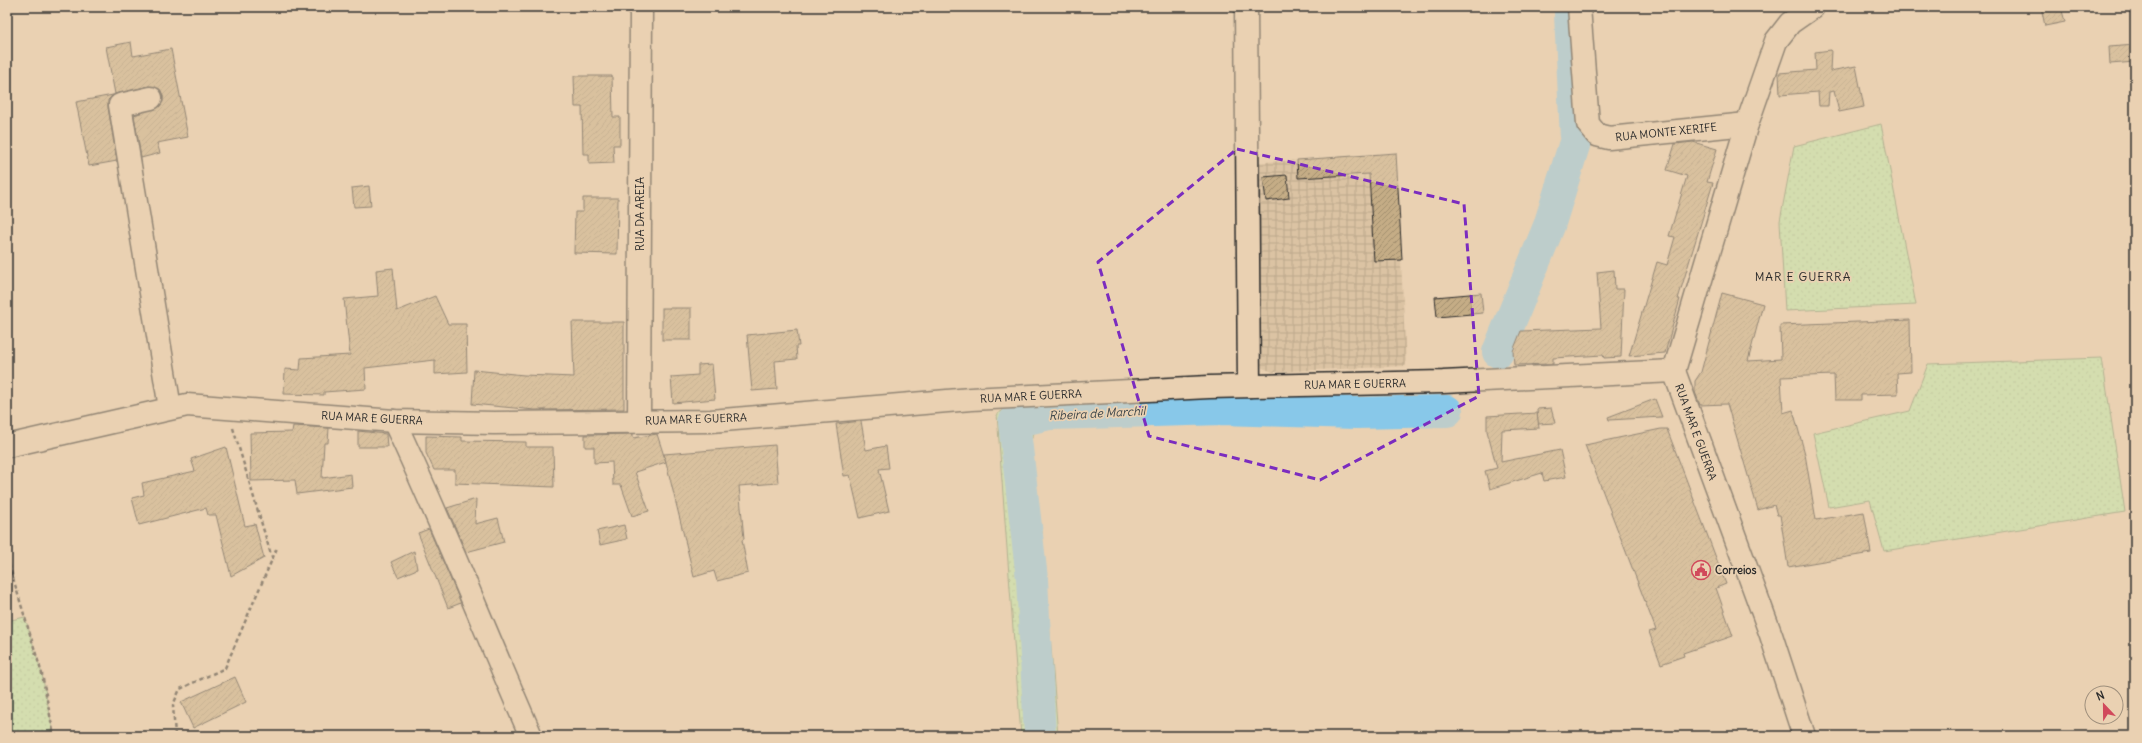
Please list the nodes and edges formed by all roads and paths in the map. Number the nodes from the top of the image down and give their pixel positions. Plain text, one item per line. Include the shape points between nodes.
1 (641, 7) edge
2 (1246, 7) edge
3 (1579, 7) edge
4 (1813, 7) edge
5 (151, 98) dead end
6 (1747, 124) junction
7 (1674, 371) junction
8 (1249, 386) junction
9 (170, 408) junction
10 (226, 408) junction
11 (394, 421) junction
12 (639, 421) junction
13 (7, 446) edge
14 (277, 548) dead end
15 (7, 558) edge
16 (272, 558) junction
17 (54, 736) edge
18 (175, 736) edge
19 (531, 736) edge
20 (1804, 736) edge

1 - 12 street, RUA DA AREIA
2 - 8 street
3 - 6 street, RUA MONTE XERIFE via 1588,124 1597,135 1609,138
4 - 6 street via 1790,23 1776,41
5 - 9 street via 120,105
6 - 7 street
7 - 8 street, RUA MAR E GUERRA via 1443,382
7 - 20 street, RUA MAR E GUERRA via 1771,635
8 - 12 street, RUA MAR E GUERRA via 971,398 711,421
9 - 10 street, RUA MAR E GUERRA via 187,405
9 - 13 street, RUA MAR E GUERRA
10 - 11 street, RUA MAR E GUERRA
10 - 16 path
11 - 12 street, RUA MAR E GUERRA
11 - 19 street via 432,501
14 - 16 path
15 - 17 path via 42,674
16 - 18 path via 225,668 180,689 173,705

